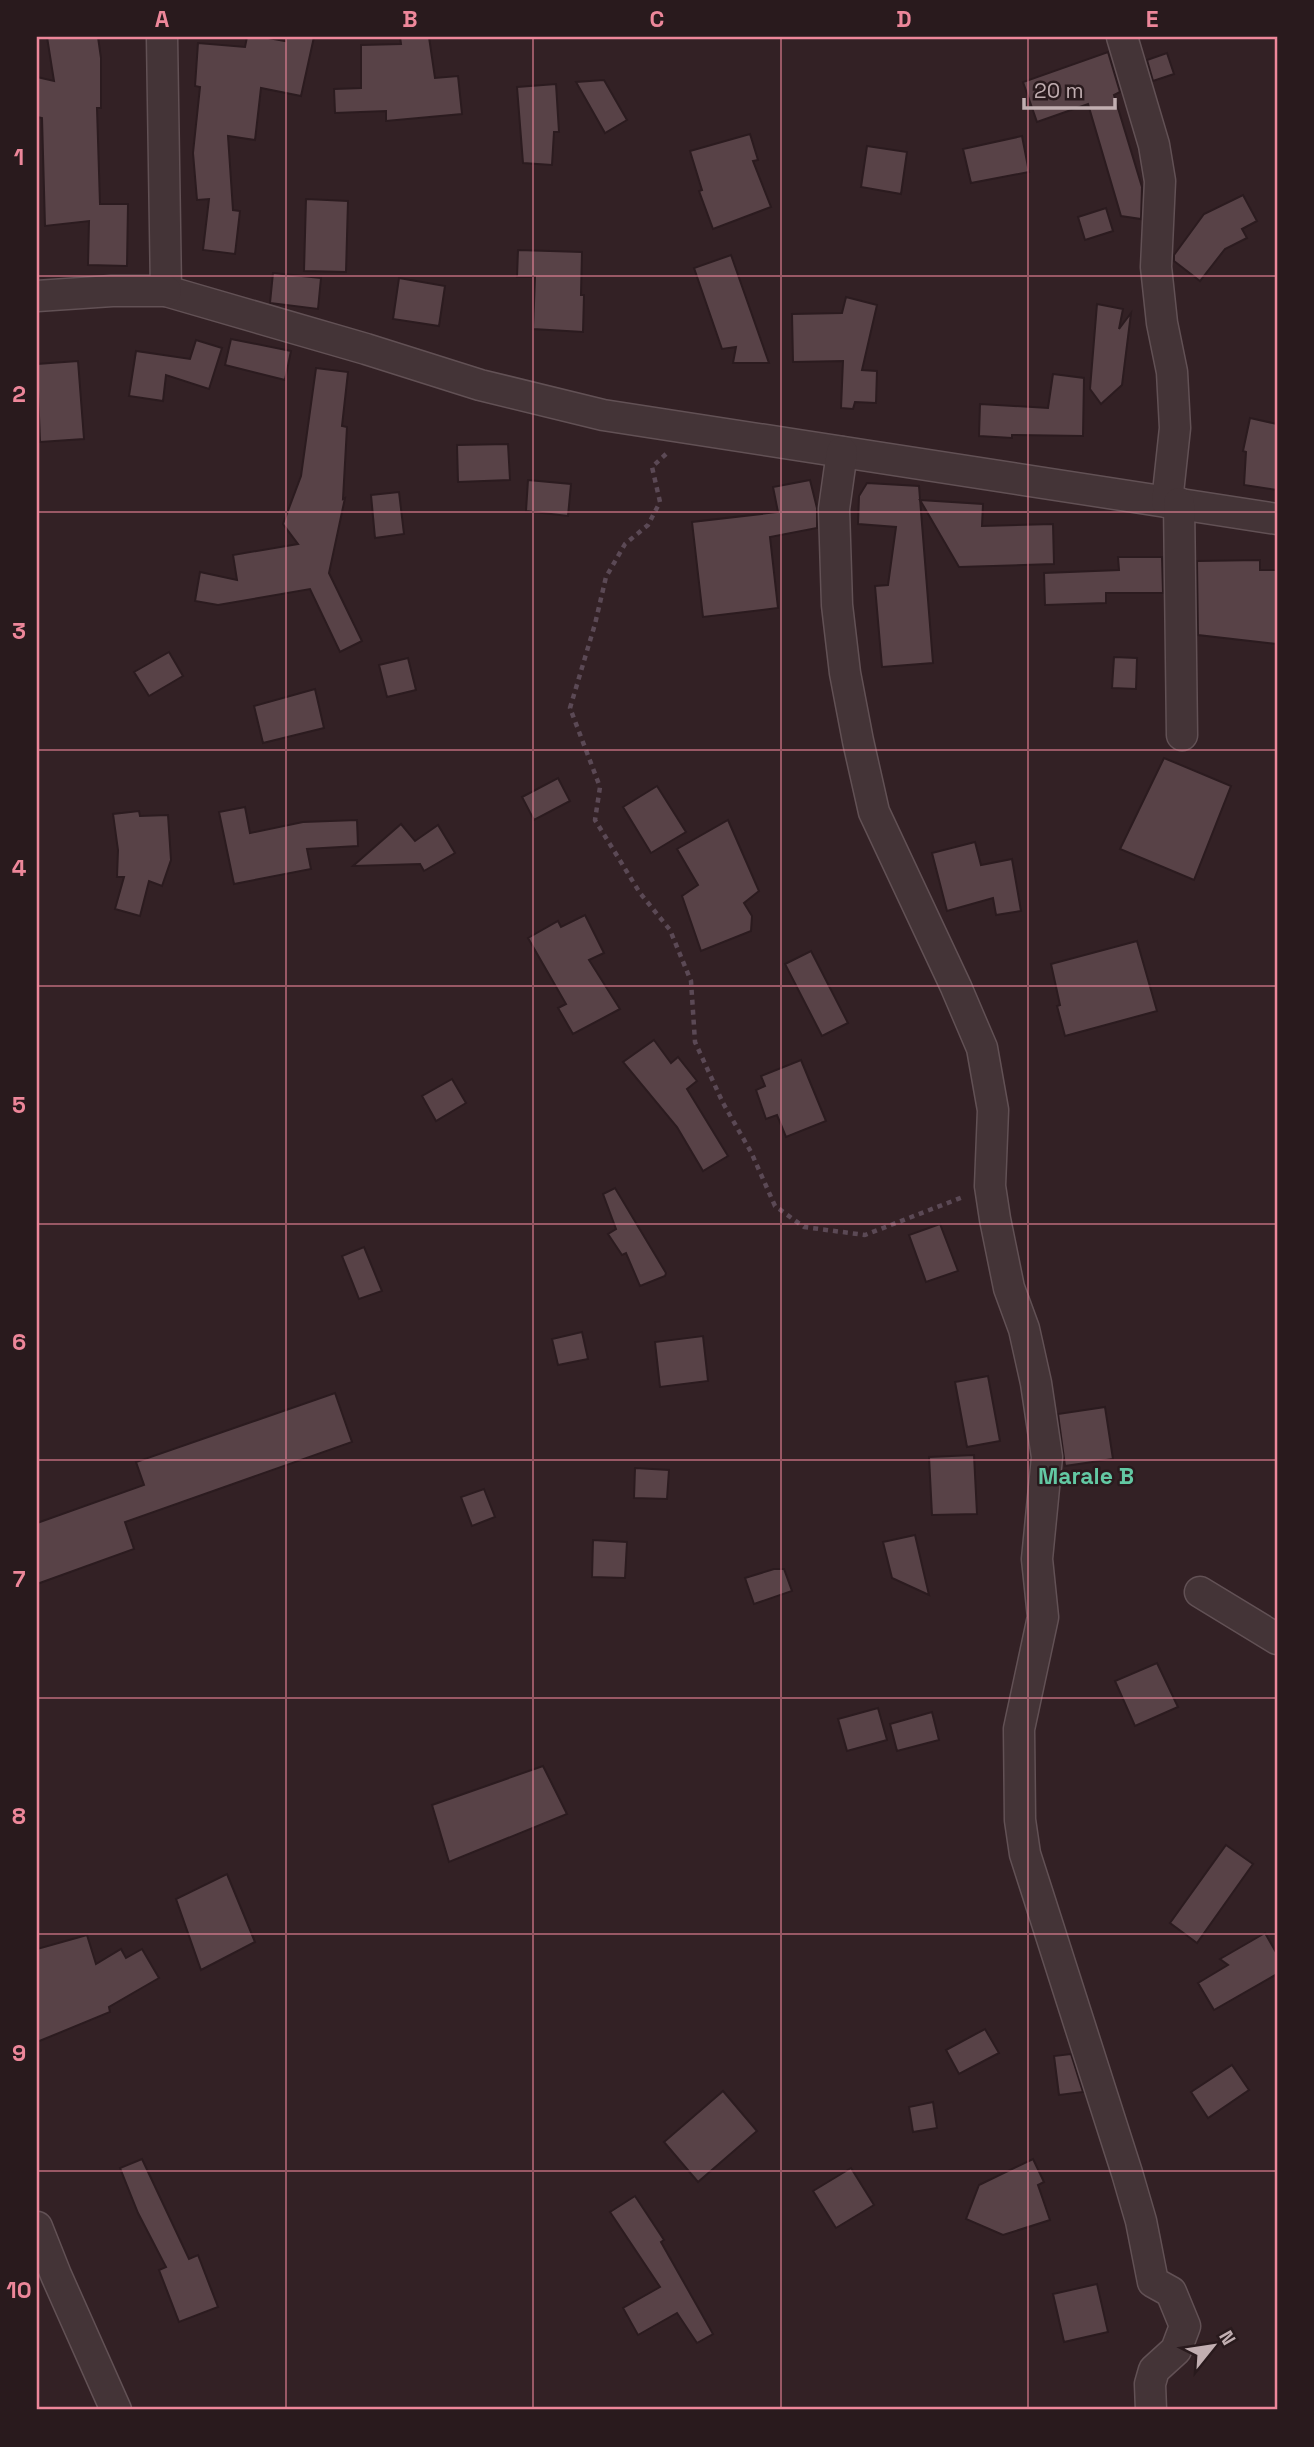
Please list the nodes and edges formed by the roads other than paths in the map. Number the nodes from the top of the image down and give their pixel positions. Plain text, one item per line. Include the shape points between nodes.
1 (162, 37) edge
2 (1122, 37) edge
3 (166, 291) junction
4 (37, 296) edge
5 (842, 452) junction
6 (1173, 503) junction
7 (1277, 519) edge
8 (1182, 735) dead end
9 (1200, 1592) dead end
10 (1277, 1639) edge
11 (37, 2227) edge
12 (116, 2410) edge
13 (1151, 2410) edge

1 - 3 street
2 - 6 street via 1160,181 1156,267 1172,372
3 - 4 street
3 - 5 street via 544,402
5 - 6 street
5 - 13 street via 834,509 837,605 858,741 874,812 982,1048 993,1110 990,1186 1009,1288 1036,1383 1047,1457 1037,1559 1042,1617 1019,1729 1025,1854 1127,2173 1153,2282 1171,2292 1185,2326 1176,2350 1154,2370
6 - 7 street
6 - 8 street
9 - 10 street
11 - 12 street

